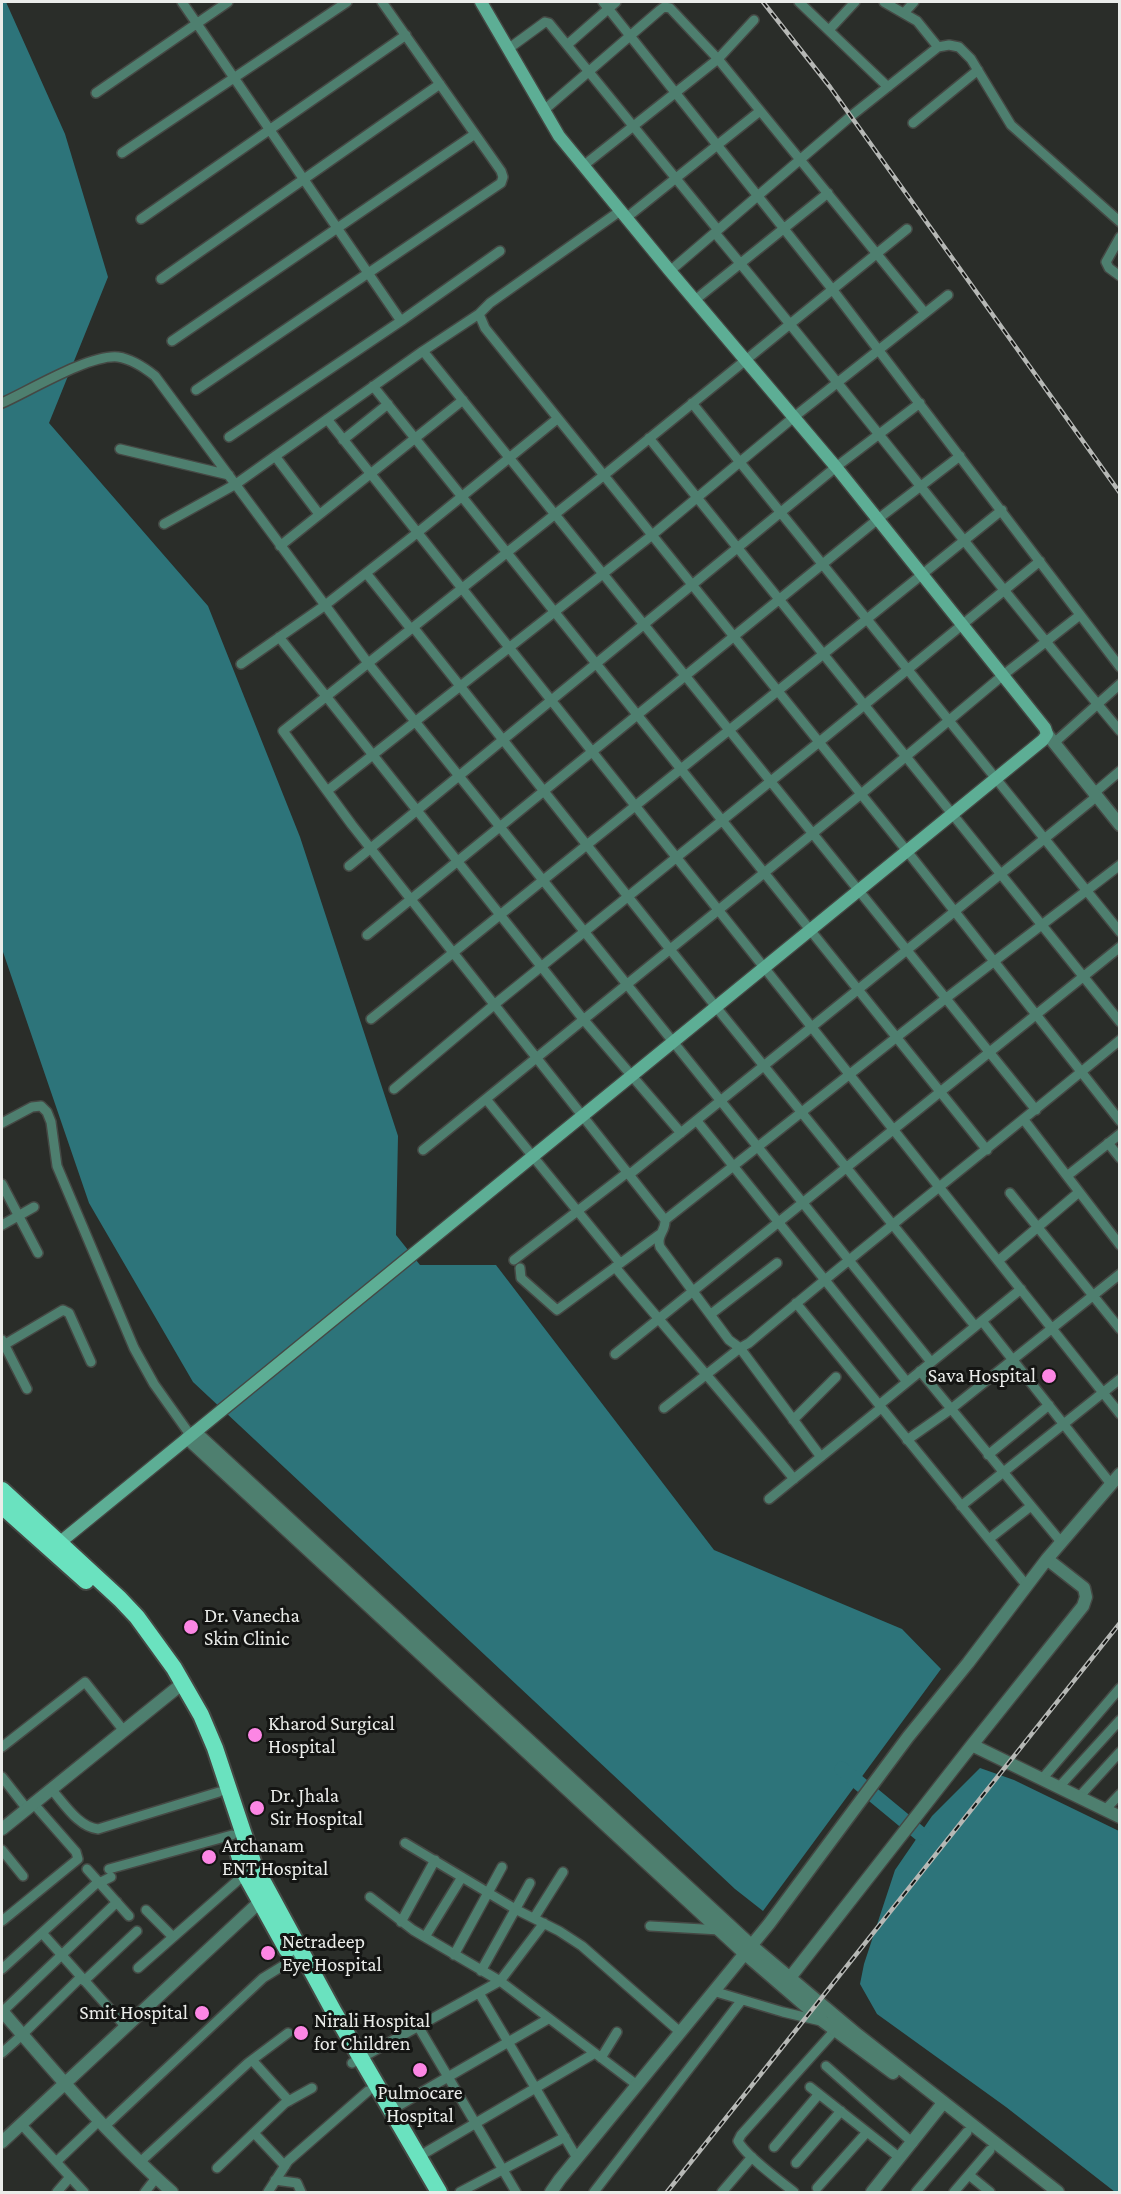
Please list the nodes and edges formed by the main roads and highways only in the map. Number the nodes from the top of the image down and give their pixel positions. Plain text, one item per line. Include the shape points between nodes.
1 (481, 2) edge
2 (2, 1490) edge
3 (2, 1506) edge
4 (55, 1546) junction
5 (180, 1686) junction
6 (264, 1897) junction
7 (356, 2061) junction
8 (426, 2193) edge
9 (439, 2193) edge

1 - 4 main road via 559,136 836,467 1051,738 1043,740 906,851
2 - 4 highway
3 - 4 highway
4 - 5 highway via 131,1622
5 - 6 highway via 201,1715 215,1748
5 - 6 highway via 245,1874
6 - 7 highway
7 - 8 highway via 368,2091
7 - 9 highway via 391,2110

